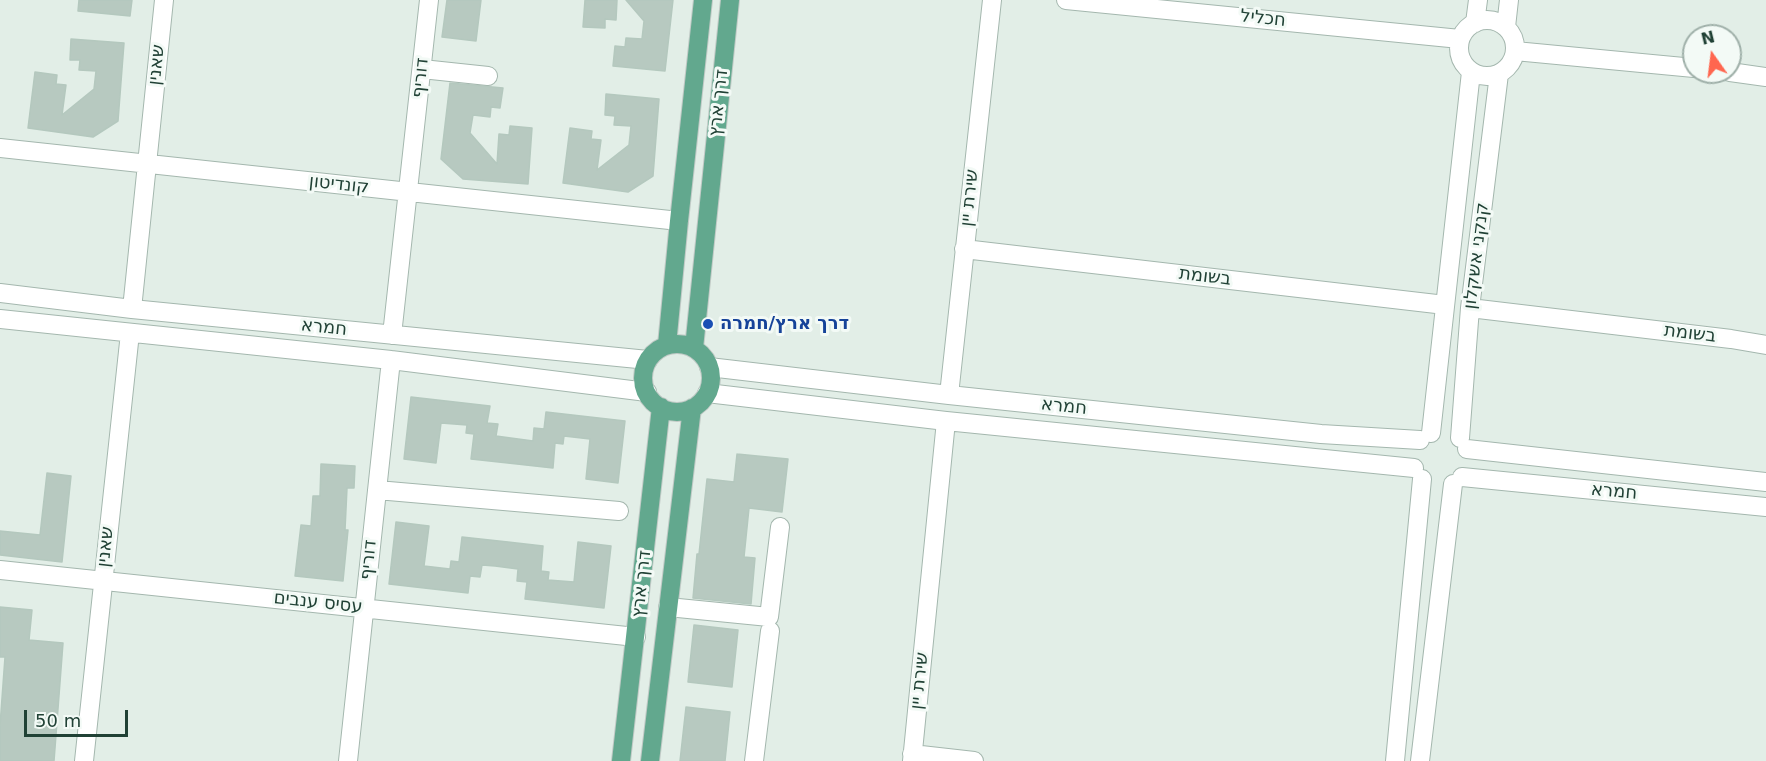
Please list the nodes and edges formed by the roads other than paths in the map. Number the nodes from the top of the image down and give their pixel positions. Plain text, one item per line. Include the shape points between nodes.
1 (164, 0) edge
2 (429, 0) edge
3 (703, 0) edge
4 (730, 0) edge
5 (992, 0) edge
6 (1066, 0) edge
7 (1478, 0) edge
8 (1509, 0) edge
9 (1475, 23) junction
10 (1506, 27) junction
11 (1460, 39) junction
12 (1515, 51) junction
13 (1682, 67) edge
14 (422, 69) junction
15 (1471, 72) junction
16 (1499, 74) junction
17 (1742, 74) edge
18 (488, 76) dead end
19 (1766, 77) edge
20 (0, 148) edge
21 (147, 164) junction
22 (409, 192) junction
23 (679, 221) junction
24 (964, 249) junction
25 (0, 293) edge
26 (1445, 305) junction
27 (1470, 308) junction
28 (132, 309) junction
29 (0, 319) edge
30 (130, 333) junction
31 (392, 335) junction
32 (667, 345) junction
33 (1766, 345) edge
34 (694, 348) junction
35 (390, 360) junction
36 (648, 360) junction
37 (709, 367) junction
38 (647, 392) junction
39 (707, 393) junction
40 (949, 395) junction
41 (661, 407) junction
42 (692, 408) junction
43 (946, 421) junction
44 (1425, 436) junction
45 (1463, 444) junction
46 (1418, 473) junction
47 (1457, 481) junction
48 (1766, 482) edge
49 (376, 490) junction
50 (1766, 507) edge
51 (620, 511) dead end
52 (780, 527) dead end
53 (0, 570) edge
54 (102, 580) junction
55 (668, 607) junction
56 (364, 608) junction
57 (770, 632) dead end
58 (636, 637) junction
59 (912, 758) edge
60 (84, 761) edge
61 (348, 761) edge
62 (621, 761) edge
63 (650, 761) edge
64 (754, 761) edge
65 (975, 761) edge
66 (1395, 761) edge
67 (1420, 761) edge

1 - 21 street, שאנין
2 - 14 street, דוריף
3 - 23 main road, דרך ארץ
4 - 34 main road, דרך ארץ
5 - 24 street, שירת יין
6 - 11 street, חכליל
7 - 9 street
8 - 10 street
9 - 10 street via 1491,20
9 - 11 street
10 - 12 street via 1515,42
11 - 15 street via 1460,57
12 - 13 street
12 - 16 street via 1510,64
14 - 18 street
14 - 22 street, דוריף
15 - 16 street via 1485,77
15 - 26 street, קנקני אשקלון
16 - 27 street, קנקני אשקלון
17 - 19 street
20 - 21 street, קונדיטון
21 - 22 street, קונדיטון
21 - 28 street, שאנין
22 - 23 street, קונדיטון
22 - 31 street, דוריף
23 - 32 main road, דרך ארץ
24 - 26 street, בשומת
24 - 40 street, שירת יין
25 - 28 street, חמרא
26 - 44 street, קנקני אשקלון
27 - 33 street, בשומת
27 - 45 street, קנקני אשקלון
28 - 31 street, חמרא
29 - 30 street, חמרא
30 - 35 street, חמרא
30 - 54 street, שאנין
31 - 36 street, חמרא
32 - 34 main road
32 - 36 main road
34 - 37 main road
35 - 38 street, חמרא
35 - 49 street, דוריף
36 - 38 main road via 644,371
37 - 39 main road
37 - 40 street, חמרא
38 - 41 main road
39 - 42 main road
39 - 43 street, חמרא
40 - 44 street, חמרא via 1321,434
41 - 42 main road via 671,411
41 - 58 main road, דרך ארץ
42 - 55 main road, דרך ארץ
43 - 46 street, חמרא
43 - 59 street, שירת יין
44 - 45 street via 1446,431
44 - 46 street via 1413,453
45 - 47 street via 1468,464
45 - 48 street, חמרא
46 - 47 street via 1437,486
46 - 66 street
47 - 50 street, חמרא
47 - 67 street
49 - 51 street
49 - 56 street, דוריף
52 - 55 street via 769,617
53 - 54 street, עסיס ענבים
54 - 56 street, עסיס ענבים
54 - 60 street, שאנין
55 - 63 main road, דרך ארץ
56 - 58 street, עסיס ענבים
56 - 61 street, דוריף
57 - 64 street
58 - 62 main road, דרך ארץ
59 - 65 street

